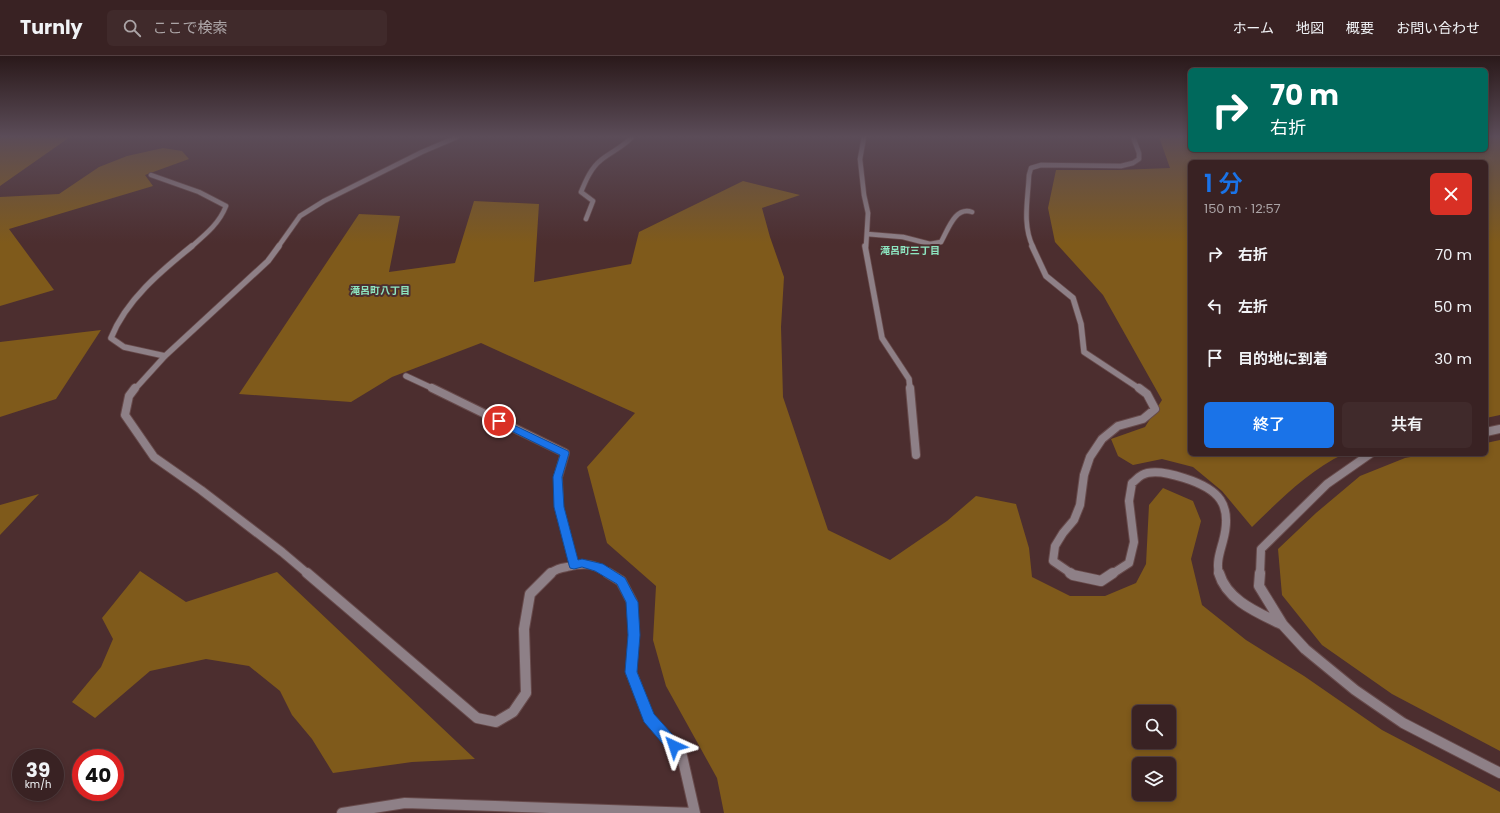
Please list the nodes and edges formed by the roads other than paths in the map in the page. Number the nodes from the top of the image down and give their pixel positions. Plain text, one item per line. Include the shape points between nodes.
1 (383, 172) edge
2 (591, 172) edge
3 (861, 172) edge
4 (1030, 172) edge
5 (151, 175) dead end
6 (972, 212) dead end
7 (586, 219) dead end
8 (867, 234) junction
9 (165, 356) junction
10 (406, 376) dead end
11 (1500, 429) edge
12 (1488, 432) edge
13 (916, 454) dead end
14 (1367, 456) edge
15 (574, 565) junction
16 (1283, 625) junction
17 (1500, 773) edge
18 (342, 813) edge
19 (695, 813) edge

1 - 9 street via 324,201 300,216 268,261
2 - 7 street via 581,192 592,201
3 - 8 street via 868,213
4 - 16 street via 1026,224 1029,239 1046,276 1073,298 1081,324 1084,352 1147,394 1155,409 1143,420 1118,426 1102,439 1090,457 1084,475 1080,505 1074,520 1062,533 1055,546 1053,561 1073,575 1101,581 1129,563 1134,542 1130,501 1132,483 1144,474 1181,477 1215,493 1225,505 1228,516 1227,528 1217,565 1220,578 1230,593 1243,604
5 - 9 street via 190,188 226,206 222,217 162,270 113,330 111,338 124,347
6 - 8 street via 958,212 941,242 930,244 903,237
8 - 13 street via 865,244 882,338 910,379
9 - 15 street via 129,396 125,415 154,457 282,552 478,718 496,722 513,712 526,693 524,629 530,594 554,570
10 - 15 street via 565,453 558,477 559,507
11 - 12 street
14 - 16 street via 1327,484 1261,549 1259,586
15 - 19 street via 582,563 599,567 621,581 632,602 634,635 631,672 649,718 682,756
16 - 17 street via 1305,649 1355,690 1403,723
18 - 19 street via 405,802

